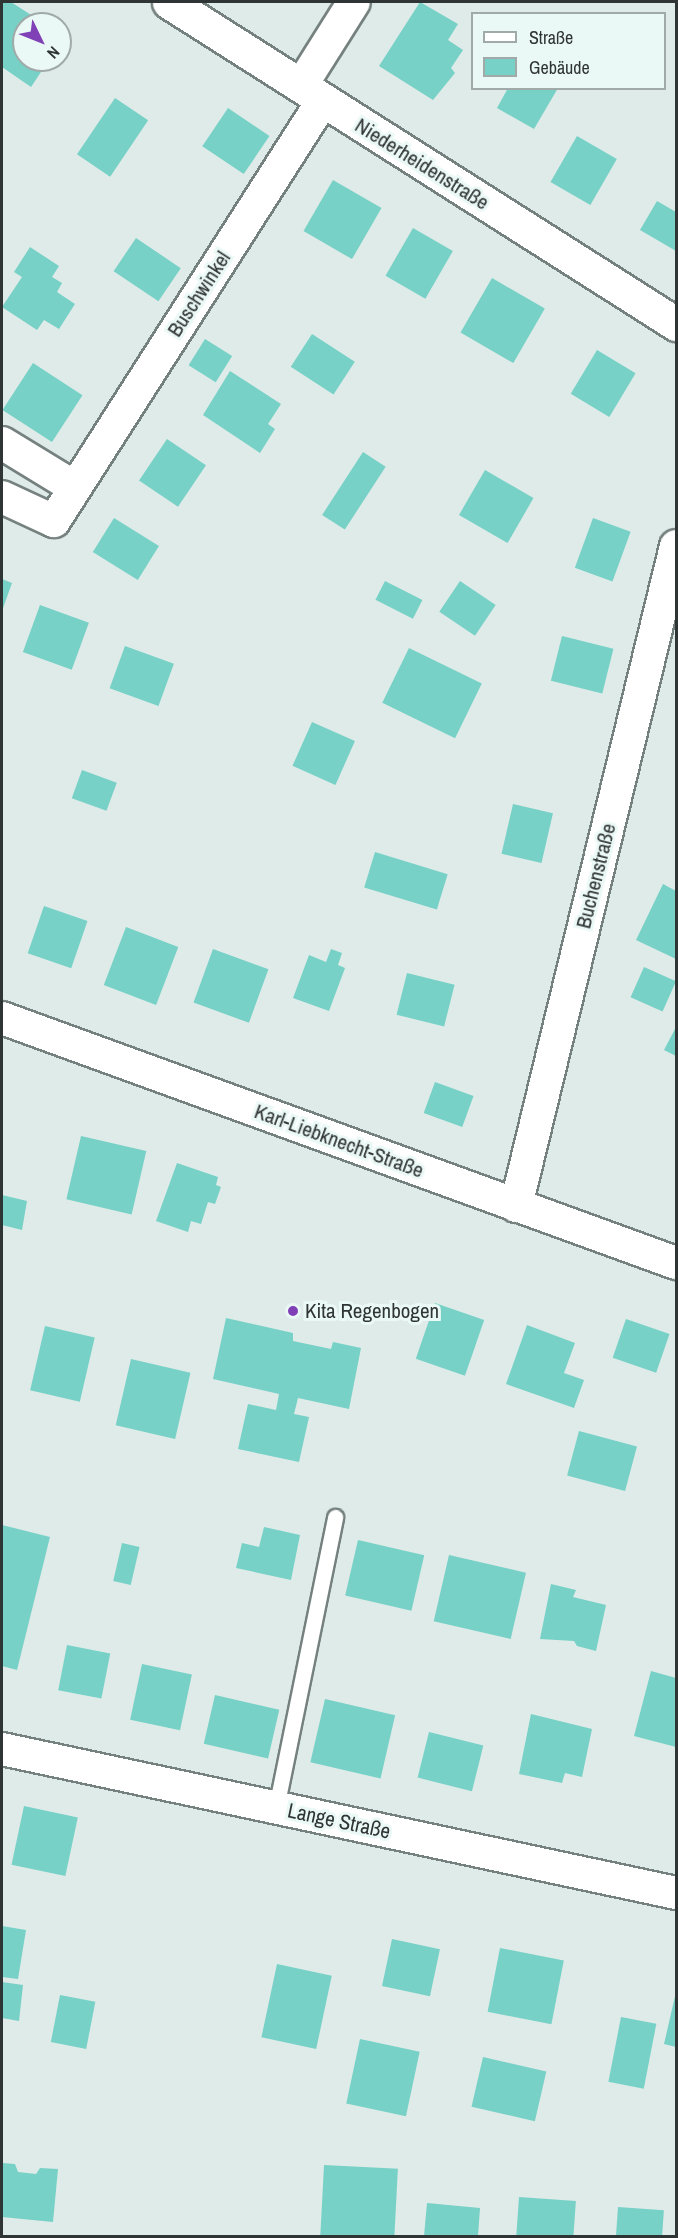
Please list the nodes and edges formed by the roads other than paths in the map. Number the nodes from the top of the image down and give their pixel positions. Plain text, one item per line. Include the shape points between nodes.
1 (169, 2) edge
2 (354, 2) edge
3 (312, 94) junction
4 (676, 324) edge
5 (2, 443) edge
6 (74, 487) junction
7 (2, 497) edge
8 (676, 546) edge
9 (2, 1018) edge
10 (516, 1206) junction
11 (676, 1263) edge
12 (335, 1517) dead end
13 (2, 1749) edge
14 (276, 1808) junction
15 (676, 1893) edge

1 - 3 street, Niederheidenstraße
2 - 3 street, Buschwinkel
3 - 4 street, Niederheidenstraße
3 - 6 street, Buschwinkel
5 - 6 street
6 - 7 street, Buschwinkel via 54,521
8 - 10 street, Buchenstraße
9 - 10 street, Karl-Liebknecht-Straße
10 - 11 street, Karl-Liebknecht-Straße
12 - 14 lane
13 - 14 street, Lange Straße
14 - 15 street, Lange Straße

